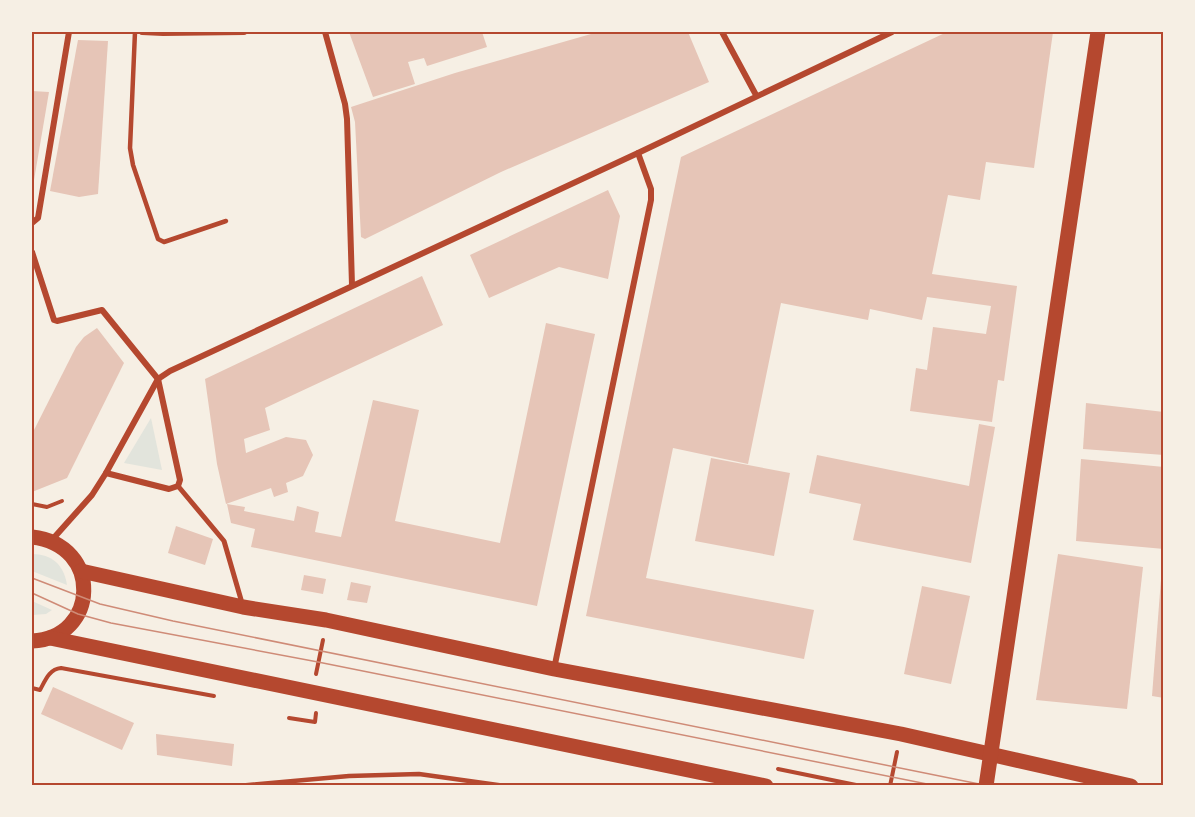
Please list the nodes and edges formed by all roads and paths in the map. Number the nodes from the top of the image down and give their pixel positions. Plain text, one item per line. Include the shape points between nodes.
1 (69, 32) edge
2 (135, 32) edge
3 (142, 32) edge
4 (244, 32) edge
5 (325, 32) edge
6 (722, 32) edge
7 (892, 32) edge
8 (1098, 32) edge
9 (756, 95) junction
10 (638, 153) junction
11 (226, 221) dead end
12 (32, 223) edge
13 (32, 252) edge
14 (352, 285) junction
15 (158, 379) junction
16 (106, 473) junction
17 (178, 486) junction
18 (66, 497) dead end
19 (32, 504) edge
20 (32, 537) edge
21 (51, 541) junction
22 (81, 572) junction
23 (243, 607) junction
24 (326, 620) junction
25 (50, 638) junction
26 (32, 642) edge
27 (554, 669) junction
28 (32, 688) edge
29 (313, 693) junction
30 (221, 697) dead end
31 (317, 710) dead end
32 (289, 718) dead end
33 (992, 755) junction
34 (238, 786) edge
35 (505, 786) edge
36 (766, 786) edge
37 (986, 786) edge
38 (1131, 786) edge

1 - 12 street via 38,218
2 - 11 lane via 130,148 158,239 164,242
3 - 4 street
5 - 14 street via 347,119
6 - 9 street
7 - 9 street
8 - 33 main road
9 - 10 street
10 - 14 street
10 - 27 street via 651,189 651,201
13 - 15 street via 54,320 102,310
14 - 15 street
15 - 16 street
15 - 17 street via 180,480
16 - 17 street via 169,489
16 - 21 street
17 - 23 street via 224,541
18 - 19 path via 53,506
20 - 21 main road
21 - 22 main road via 74,558
22 - 23 main road
22 - 25 main road via 84,598 78,614
23 - 24 main road
24 - 27 main road
24 - 29 path
25 - 26 main road
25 - 29 main road
27 - 33 main road via 901,734
28 - 30 path via 40,690 50,673 61,668
29 - 36 main road
31 - 32 path via 315,722
33 - 37 main road
33 - 38 main road
34 - 35 lane via 419,774

